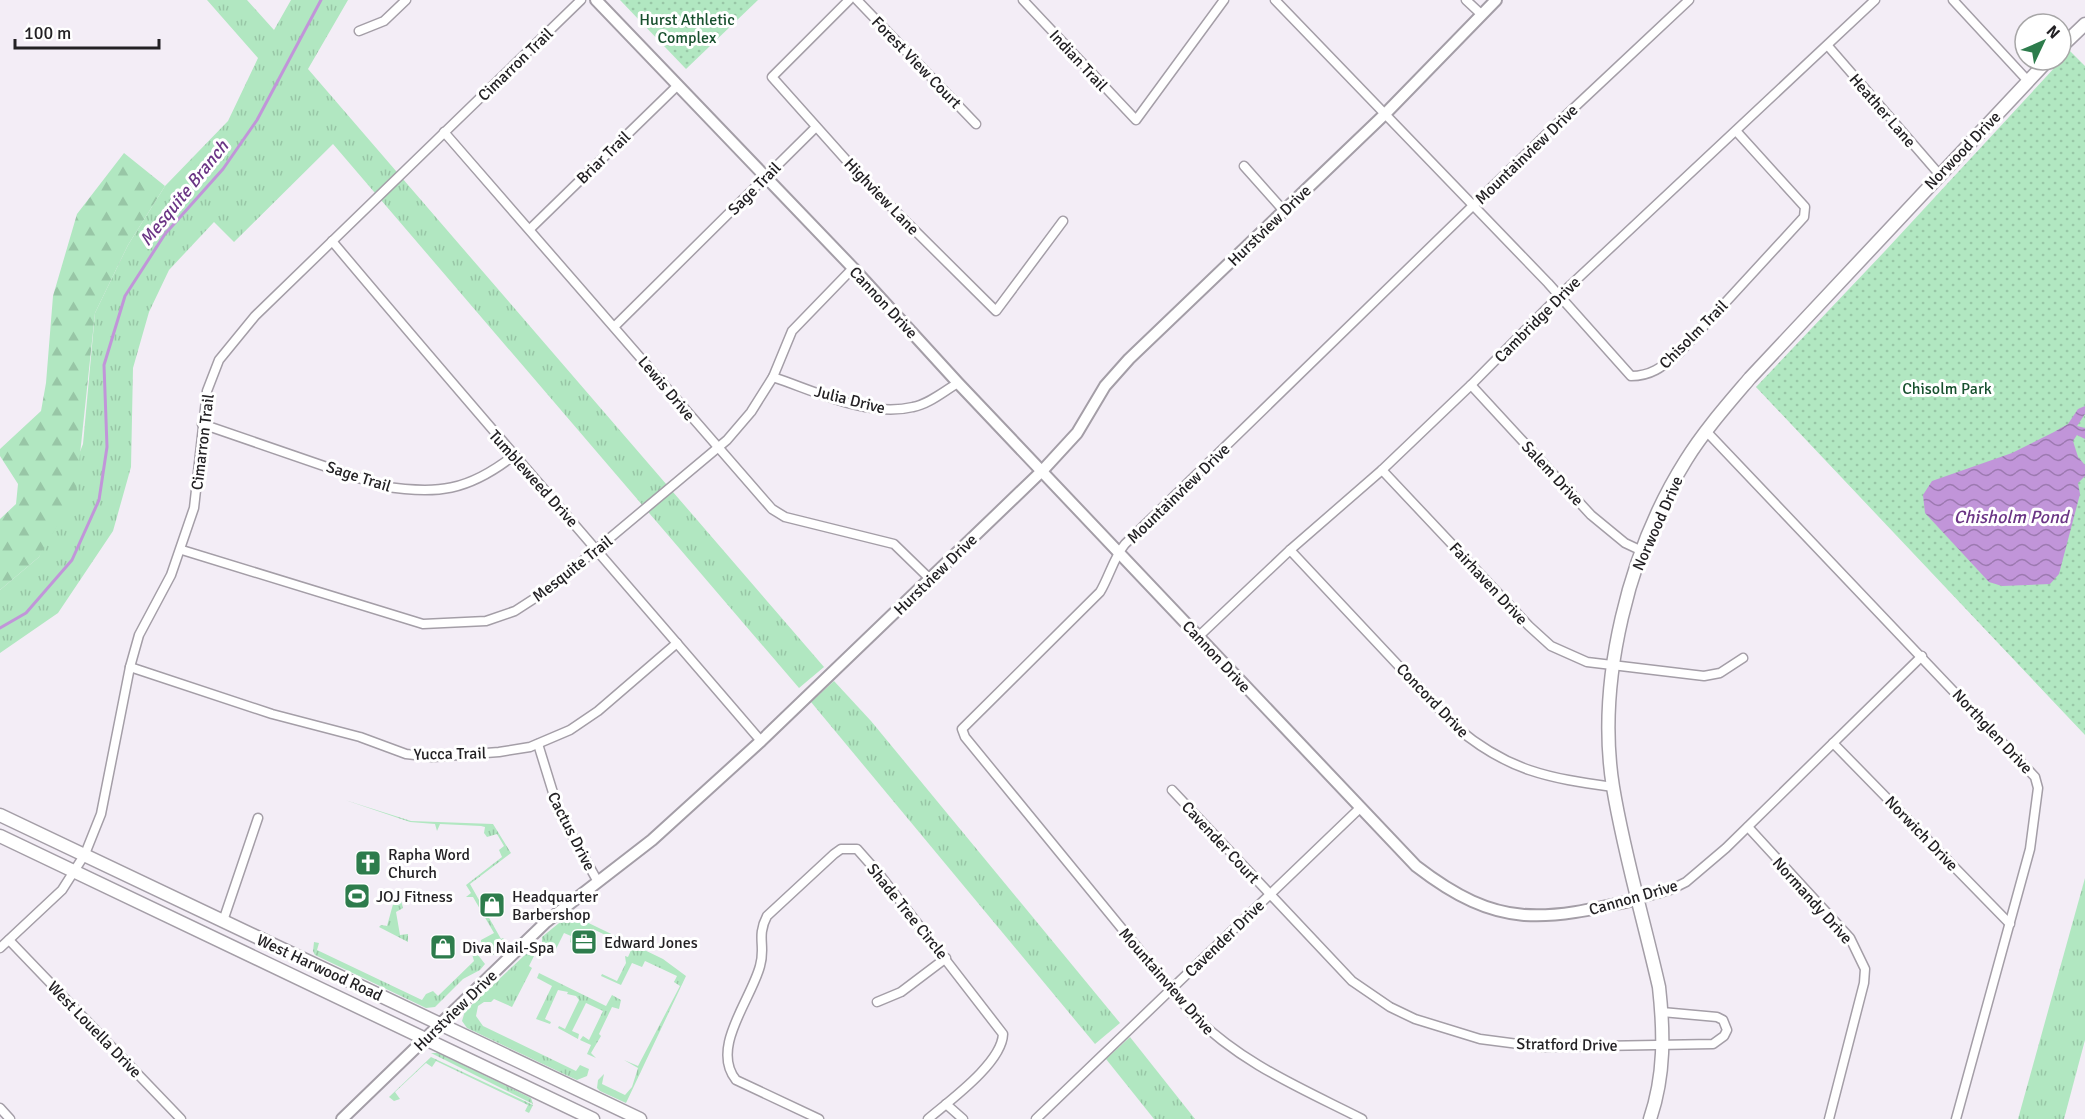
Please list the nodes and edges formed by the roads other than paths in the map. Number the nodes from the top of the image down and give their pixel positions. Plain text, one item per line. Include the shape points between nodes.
1 (406, 0) edge
2 (581, 0) edge
3 (596, 0) edge
4 (849, 0) edge
5 (857, 0) edge
6 (1023, 0) edge
7 (1224, 0) edge
8 (1275, 0) edge
9 (1466, 0) edge
10 (1496, 0) edge
11 (1689, 0) edge
12 (1875, 0) edge
13 (1953, 0) edge
14 (1481, 14) junction
15 (2085, 24) edge
16 (358, 30) dead end
17 (2073, 36) edge
18 (1828, 46) junction
19 (2037, 72) edge
20 (2028, 81) junction
21 (677, 86) junction
22 (1385, 114) junction
23 (976, 124) dead end
24 (816, 127) junction
25 (444, 132) junction
26 (1737, 132) junction
27 (1244, 166) dead end
28 (1939, 174) junction
29 (765, 178) junction
30 (1474, 206) junction
31 (1284, 211) junction
32 (1063, 221) dead end
33 (530, 229) junction
34 (332, 241) junction
35 (853, 268) junction
36 (1559, 296) junction
37 (615, 326) junction
38 (773, 377) junction
39 (958, 383) junction
40 (1471, 386) junction
41 (202, 424) junction
42 (1706, 431) junction
43 (717, 448) junction
44 (513, 456) junction
45 (1043, 470) junction
46 (1382, 470) junction
47 (598, 549) junction
48 (182, 550) junction
49 (1290, 550) junction
50 (1642, 551) junction
51 (1118, 552) junction
52 (930, 579) junction
53 (1198, 637) junction
54 (677, 643) junction
55 (1922, 656) junction
56 (1743, 658) dead end
57 (1615, 665) junction
58 (129, 667) junction
59 (761, 741) junction
60 (1833, 743) junction
61 (538, 744) junction
62 (1613, 787) junction
63 (1172, 790) dead end
64 (1360, 808) junction
65 (0, 814) edge
66 (258, 818) dead end
67 (1748, 827) junction
68 (0, 836) edge
69 (85, 854) junction
70 (75, 873) junction
71 (598, 882) junction
72 (1270, 894) junction
73 (1639, 899) junction
74 (223, 921) junction
75 (2010, 924) junction
76 (9, 940) junction
77 (0, 948) edge
78 (946, 958) junction
79 (1171, 989) junction
80 (877, 1002) dead end
81 (1662, 1012) junction
82 (441, 1024) junction
83 (425, 1040) junction
84 (1663, 1044) junction
85 (946, 1104) junction
86 (0, 1108) edge
87 (10, 1119) edge
88 (181, 1119) edge
89 (342, 1119) edge
90 (593, 1119) edge
91 (640, 1119) edge
92 (819, 1119) edge
93 (928, 1119) edge
94 (963, 1119) edge
95 (1036, 1119) edge
96 (1362, 1119) edge
97 (1650, 1119) edge
98 (1829, 1119) edge
99 (1956, 1119) edge

1 - 16 street via 384,21
2 - 25 street, Cimarron Trail
3 - 21 street, Cannon Drive
4 - 24 street, Highview Lane via 772,77
5 - 23 street, Forest View Court
6 - 7 street, Indian Trail via 1136,120
8 - 22 street, Chisolm Trail
9 - 14 street
10 - 14 street, Hurstview Drive
11 - 30 street, Mountainview Drive
12 - 18 street, Cambridge Drive
13 - 20 street
14 - 22 street, Hurstview Drive
15 - 17 main road
18 - 26 street, Cambridge Drive
18 - 28 street, Heather Lane
19 - 20 main road, Norwood Drive
20 - 28 main road, Norwood Drive
21 - 29 street, Cannon Drive
21 - 33 street, Briar Trail
22 - 30 street, Chisolm Trail
22 - 31 street, Hurstview Drive
24 - 29 street, Sage Trail
24 - 32 street, Highview Lane via 996,311
25 - 33 street, Lewis Drive
25 - 34 street, Cimarron Trail
26 - 36 street, Cambridge Drive
26 - 36 street, Chisolm Trail via 1804,207 1804,217 1679,352 1646,376 1630,376
27 - 31 street
28 - 42 main road, Norwood Drive via 1750,378
29 - 35 street, Cannon Drive
29 - 37 street, Sage Trail
30 - 36 street, Chisolm Trail
30 - 51 street, Mountainview Drive
31 - 45 street, Hurstview Drive via 1129,359 1105,386 1077,433
33 - 37 street, Lewis Drive
34 - 41 street, Cimarron Trail via 255,316 219,360 207,391
34 - 44 street, Tumbleweed Drive
35 - 38 street, Mesquite Trail via 792,331
35 - 39 street, Cannon Drive
36 - 40 street, Cambridge Drive
37 - 43 street, Lewis Drive
38 - 39 street, Julia Drive via 853,403 892,410 923,404
38 - 43 street, Mesquite Trail via 751,412
39 - 45 street, Cannon Drive
40 - 46 street, Cambridge Drive
40 - 50 street, Salem Drive via 1591,515 1625,543
41 - 44 street, Sage Trail via 399,489 458,488 494,471
41 - 48 street, Cimarron Trail via 194,508
42 - 50 main road, Norwood Drive via 1668,491
42 - 55 street, Northglen Drive
43 - 47 street, Mesquite Trail
43 - 52 street, Lewis Drive via 760,498 785,518 894,544
44 - 47 street, Tumbleweed Drive
45 - 51 street, Cannon Drive
45 - 52 street, Hurstview Drive
46 - 49 street, Cambridge Drive
46 - 57 street, Fairhaven Drive via 1551,646 1587,662
47 - 48 street, Mesquite Trail via 515,611 486,621 446,624 423,624
47 - 54 street, Tumbleweed Drive
48 - 58 street, Cimarron Trail via 139,635
49 - 53 street, Cambridge Drive
49 - 62 street, Concord Drive via 1473,742 1535,774
50 - 57 main road, Norwood Drive via 1622,618
51 - 53 street, Cannon Drive
51 - 79 street, Mountainview Drive via 1115,566 1100,592 962,729 965,738
52 - 59 street, Hurstview Drive
53 - 64 street, Cannon Drive
54 - 59 street, Tumbleweed Drive
54 - 61 street, Yucca Trail via 598,711 570,730
55 - 60 street, Cannon Drive
55 - 75 street, Northglen Drive via 2035,777 2036,814
56 - 57 street, Fairhaven Drive via 1720,673 1704,676
57 - 62 main road, Norwood Drive via 1609,718
58 - 61 street, Yucca Trail via 406,754 433,757 499,752
58 - 69 street, Cimarron Trail via 101,814
59 - 71 street, Hurstview Drive via 652,840
60 - 67 street, Cannon Drive
60 - 75 street, Norwich Drive
61 - 71 street, Cactus Drive via 559,812
62 - 73 main road, Norwood Drive
63 - 72 street, Cavender Court
64 - 72 street, Cavender Drive
64 - 73 street, Cannon Drive via 1416,866 1448,891 1481,906 1536,916
65 - 69 main road, West Harwood Road
66 - 74 street
67 - 73 street, Cannon Drive via 1686,882
67 - 98 street, Normandy Drive via 1850,938 1865,969
68 - 70 main road, West Harwood Road
69 - 70 street, Cimarron Trail
69 - 74 main road, West Harwood Road
70 - 76 street, Cimarron Trail
70 - 83 main road, West Harwood Road
71 - 82 street, Hurstview Drive via 546,922
72 - 79 street, Cavender Drive
72 - 84 street, Stratford Drive via 1332,961 1369,994 1438,1029 1542,1047
73 - 81 main road, Norwood Drive
74 - 82 main road, West Harwood Road
75 - 99 street, Northglen Drive
76 - 77 street, Cimarron Trail
76 - 88 street, West Louella Drive
78 - 80 street via 901,992
78 - 85 street, Shade Tree Circle via 1003,1034 996,1054
78 - 92 street, Shade Tree Circle via 857,849 841,849 834,854 767,916 760,928 760,967 730,1040 728,1065 736,1080
79 - 95 street, Cavender Drive
79 - 96 street, Mountainview Drive via 1231,1050
81 - 84 main road, Norwood Drive
81 - 84 street, Stratford Drive via 1717,1017 1727,1030 1713,1044
82 - 83 street, Hurstview Drive
82 - 91 main road, West Harwood Road
83 - 89 street, Hurstview Drive
83 - 90 main road, West Harwood Road
84 - 97 main road, Norwood Drive via 1662,1072
85 - 93 street, Shade Tree Circle
85 - 94 street
86 - 87 street

